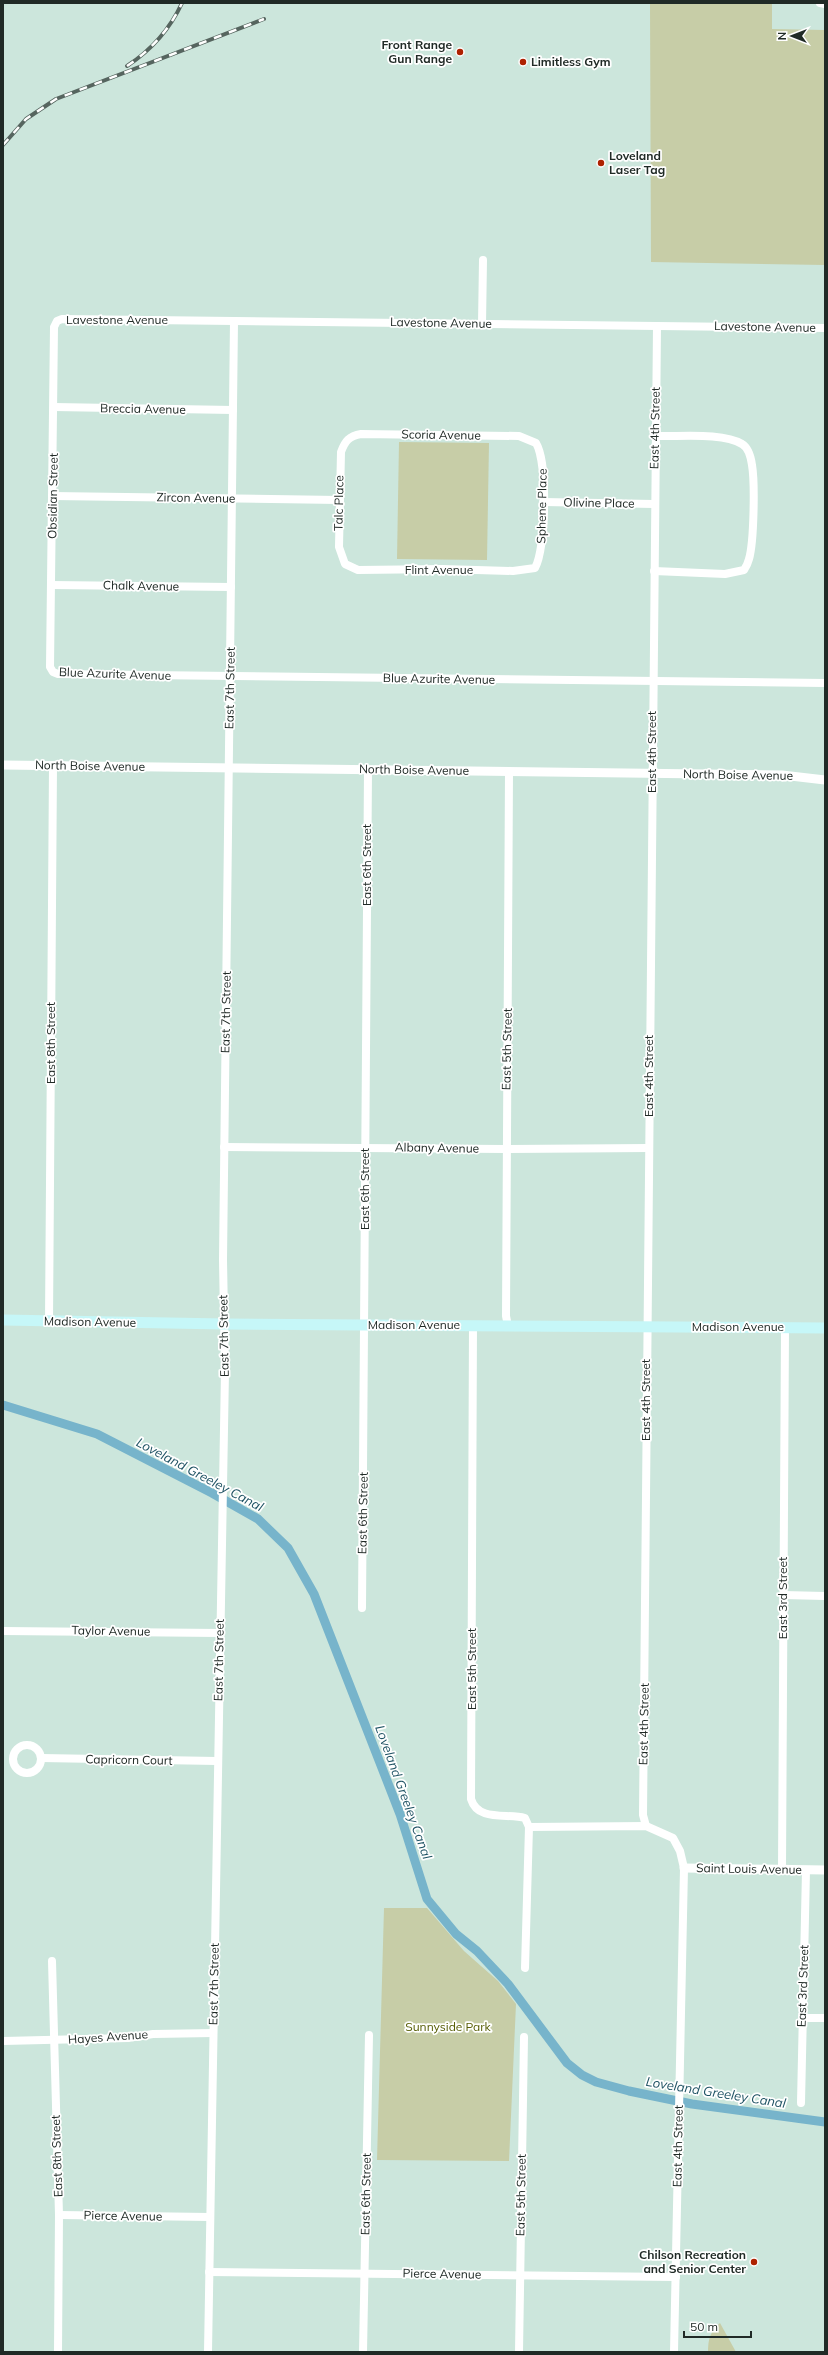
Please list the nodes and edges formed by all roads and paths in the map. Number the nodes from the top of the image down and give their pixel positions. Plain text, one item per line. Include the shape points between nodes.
1 (820, 3) edge
2 (825, 4) edge
3 (482, 260) dead end
4 (57, 321) joint
5 (234, 321) junction
6 (482, 324) junction
7 (656, 326) junction
8 (825, 328) edge
9 (54, 407) junction
10 (233, 410) junction
11 (655, 436) junction
12 (345, 441) joint
13 (536, 443) joint
14 (52, 496) junction
15 (232, 498) junction
16 (339, 500) junction
17 (543, 502) junction
18 (654, 504) junction
19 (344, 564) joint
20 (535, 568) joint
21 (654, 571) junction
22 (51, 585) junction
23 (231, 587) junction
24 (53, 672) joint
25 (230, 676) junction
26 (652, 681) junction
27 (825, 683) edge
28 (3, 765) edge
29 (53, 766) junction
30 (229, 768) junction
31 (368, 770) junction
32 (509, 772) junction
33 (652, 773) junction
34 (825, 780) edge
35 (224, 1147) junction
36 (366, 1148) junction
37 (649, 1148) junction
38 (505, 1149) junction
39 (3, 1320) edge
40 (49, 1321) junction
41 (224, 1324) junction
42 (364, 1325) junction
43 (473, 1326) junction
44 (508, 1326) junction
45 (647, 1326) junction
46 (785, 1327) junction
47 (825, 1328) edge
48 (784, 1595) junction
49 (825, 1596) edge
50 (362, 1608) dead end
51 (3, 1631) edge
52 (220, 1633) junction
53 (41, 1758) dead end
54 (217, 1761) junction
55 (529, 1826) junction
56 (646, 1826) junction
57 (684, 1868) junction
58 (782, 1869) junction
59 (806, 1870) junction
60 (825, 1870) edge
61 (52, 1961) dead end
62 (525, 1968) dead end
63 (802, 2018) junction
64 (825, 2018) edge
65 (213, 2033) junction
66 (369, 2035) dead end
67 (524, 2037) dead end
68 (3, 2040) edge
69 (54, 2040) junction
70 (801, 2103) dead end
71 (59, 2215) junction
72 (210, 2217) junction
73 (209, 2272) junction
74 (365, 2273) junction
75 (520, 2275) junction
76 (676, 2277) junction
77 (58, 2352) edge
78 (208, 2352) edge
79 (364, 2352) edge
80 (519, 2352) edge
81 (674, 2352) edge

1 - 2 street
3 - 6 street
4 - 5 street, Lavestone Avenue
4 - 9 street, Obsidian Street via 54,327
5 - 6 street, Lavestone Avenue
5 - 10 street, East 7th Street
6 - 7 street, Lavestone Avenue
7 - 8 street, Lavestone Avenue
7 - 11 street, East 4th Street
9 - 10 street, Breccia Avenue
9 - 14 street, Obsidian Street
10 - 15 street, East 7th Street
11 - 18 street, East 4th Street
11 - 21 street via 723,438 736,440 745,445 752,466 752,498 751,550 744,570 725,574
12 - 13 street, Scoria Avenue via 361,434 443,434 519,436
12 - 16 street, Talc Place via 340,452
13 - 17 street, Sphene Place via 543,460
14 - 15 street, Zircon Avenue
14 - 22 street, Obsidian Street
15 - 16 street, Zircon Avenue
15 - 23 street, East 7th Street
16 - 19 street, Talc Place via 339,547
17 - 18 street, Olivine Place
17 - 20 street, Sphene Place via 542,548
18 - 21 street, East 4th Street
19 - 20 street, Flint Avenue via 358,570 513,571
21 - 26 street, East 4th Street
22 - 23 street, Chalk Avenue
22 - 24 street, Obsidian Street via 50,667
23 - 25 street, East 7th Street
24 - 25 street, Blue Azurite Avenue
25 - 26 street, Blue Azurite Avenue
25 - 30 street, East 7th Street
26 - 27 street, Blue Azurite Avenue
26 - 33 street, East 4th Street
28 - 29 street, North Boise Avenue
29 - 30 street, North Boise Avenue
29 - 40 street, East 8th Street
30 - 31 street, North Boise Avenue
30 - 35 street, East 7th Street
31 - 32 street, North Boise Avenue
31 - 36 street, East 6th Street
32 - 33 street, North Boise Avenue
32 - 38 street, East 5th Street
33 - 34 street, North Boise Avenue via 782,775
33 - 37 street, East 4th Street
35 - 36 street, Albany Avenue
35 - 41 street, East 7th Street
36 - 38 street, Albany Avenue
36 - 42 street, East 6th Street
37 - 38 street, Albany Avenue
37 - 45 street, East 4th Street
38 - 44 street, East 5th Street
39 - 40 main road, Madison Avenue
40 - 41 main road, Madison Avenue
41 - 42 main road, Madison Avenue
41 - 52 street, East 7th Street
42 - 43 main road, Madison Avenue
42 - 50 street, East 6th Street
43 - 44 main road, Madison Avenue
43 - 55 street, East 5th Street via 471,1799 476,1808 485,1814 525,1818
44 - 45 main road, Madison Avenue
45 - 46 main road, Madison Avenue
45 - 56 street, East 4th Street via 643,1808
46 - 47 main road, Madison Avenue
46 - 48 street, East 3rd Street
48 - 49 street
48 - 58 street, East 3rd Street
51 - 52 street, Taylor Avenue
52 - 54 street, East 7th Street
53 - 54 street, Capricorn Court
54 - 65 street, East 7th Street
55 - 56 street, Saint Louis Avenue
55 - 62 street
56 - 57 street, Saint Louis Avenue via 673,1838 680,1851
57 - 58 street, Saint Louis Avenue
57 - 76 street, East 4th Street
58 - 59 street, Saint Louis Avenue
59 - 60 street, Saint Louis Avenue
59 - 63 street, East 3rd Street
61 - 69 street, East 8th Street
63 - 64 street
63 - 70 street, East 3rd Street
65 - 69 street, Hayes Avenue
65 - 72 street, East 7th Street
66 - 74 street, East 6th Street
67 - 75 street, East 5th Street
68 - 69 street, Hayes Avenue
69 - 71 street, East 8th Street
71 - 72 street, Pierce Avenue
71 - 77 street, East 8th Street
72 - 73 street, East 7th Street
73 - 74 street, Pierce Avenue
73 - 78 street, East 7th Street
74 - 75 street, Pierce Avenue
74 - 79 street, East 6th Street
75 - 76 street, Pierce Avenue
75 - 80 street, East 5th Street
76 - 81 street, East 4th Street

